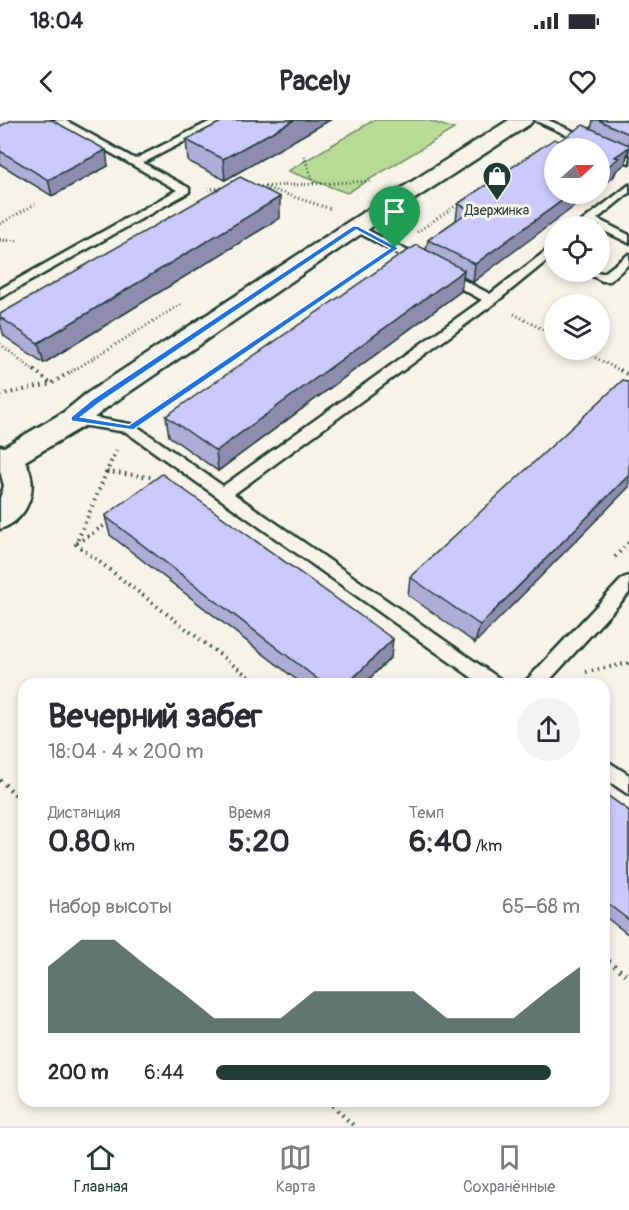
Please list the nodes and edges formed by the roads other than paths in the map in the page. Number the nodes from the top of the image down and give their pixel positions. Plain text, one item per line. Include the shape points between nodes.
1 (57, 120) edge
2 (221, 120) edge
3 (523, 120) edge
4 (539, 120) edge
5 (629, 160) edge
6 (135, 162) junction
7 (629, 188) edge
8 (594, 216) edge
9 (356, 227) junction
10 (610, 232) edge
11 (629, 238) edge
12 (629, 258) edge
13 (544, 259) edge
14 (610, 275) edge
15 (0, 294) edge
16 (491, 300) junction
17 (74, 419) junction
18 (3, 457) edge
19 (223, 494) junction
20 (0, 518) edge
21 (629, 582) edge
22 (485, 678) edge
23 (541, 678) edge
24 (610, 772) edge
25 (629, 786) edge

1 - 6 lane
2 - 6 lane
3 - 9 main road
4 - 5 lane
6 - 15 lane via 185,190
7 - 8 lane
9 - 16 lane
9 - 17 main road
10 - 11 lane
12 - 14 lane
13 - 16 lane
16 - 19 lane
17 - 18 main road
17 - 19 lane via 130,428
18 - 20 main road via 16,470 20,483 16,498
19 - 22 lane
21 - 23 lane
24 - 25 lane

